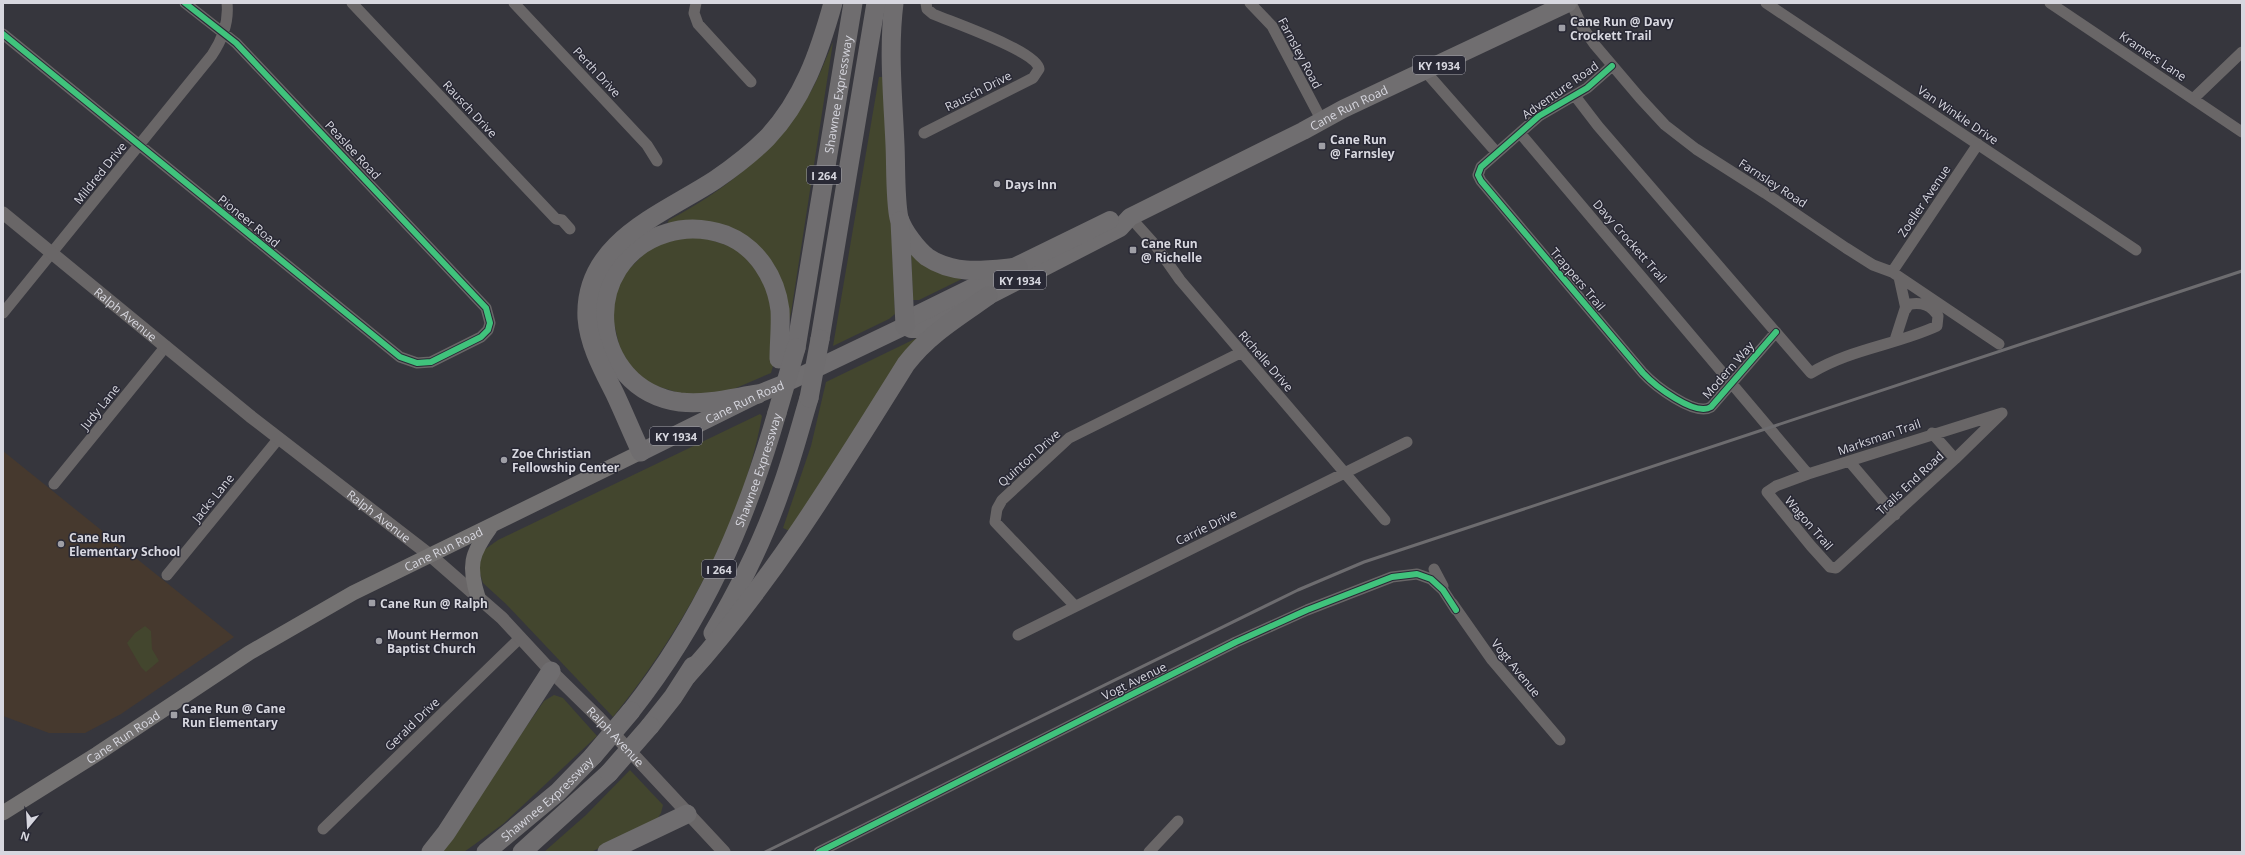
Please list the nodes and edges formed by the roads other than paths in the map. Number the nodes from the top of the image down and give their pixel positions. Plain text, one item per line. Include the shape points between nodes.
1 (185, 3) edge
2 (227, 3) edge
3 (352, 3) edge
4 (514, 3) edge
5 (696, 3) edge
6 (833, 3) edge
7 (854, 3) edge
8 (876, 3) edge
9 (894, 3) edge
10 (1250, 3) edge
11 (1570, 3) edge
12 (1766, 3) edge
13 (2050, 3) edge
14 (926, 6) edge
15 (223, 33) junction
16 (3, 34) edge
17 (2242, 52) edge
18 (1612, 66) junction
19 (1425, 71) junction
20 (751, 82) dead end
21 (1575, 96) junction
22 (2194, 99) junction
23 (1322, 121) junction
24 (2242, 132) edge
25 (924, 133) dead end
26 (1520, 133) junction
27 (1978, 144) junction
28 (139, 145) junction
29 (1497, 153) junction
30 (657, 161) dead end
31 (3, 213) edge
32 (1130, 217) junction
33 (900, 218) junction
34 (570, 229) dead end
35 (2136, 250) dead end
36 (51, 252) junction
37 (1018, 267) junction
38 (1895, 274) junction
39 (988, 296) junction
40 (1906, 309) junction
41 (3, 313) edge
42 (490, 323) joint
43 (905, 326) junction
44 (1776, 332) junction
45 (1895, 340) junction
46 (1999, 344) dead end
47 (166, 346) junction
48 (1242, 352) junction
49 (1732, 382) junction
50 (758, 394) junction
51 (1692, 406) joint
52 (777, 413) junction
53 (2002, 413) joint
54 (1932, 433) junction
55 (279, 438) junction
56 (1407, 442) dead end
57 (641, 452) junction
58 (1955, 459) junction
59 (1849, 461) junction
60 (1345, 473) junction
61 (1808, 474) junction
62 (54, 484) dead end
63 (1767, 492) joint
64 (1895, 515) junction
65 (1385, 520) dead end
66 (492, 526) junction
67 (431, 556) junction
68 (1434, 569) dead end
69 (1833, 569) joint
70 (167, 575) dead end
71 (478, 597) junction
72 (1075, 606) junction
73 (1456, 610) junction
74 (1018, 635) dead end
75 (520, 638) junction
76 (551, 671) junction
77 (687, 676) junction
78 (1560, 740) dead end
79 (3, 812) edge
80 (687, 814) junction
81 (1178, 821) dead end
82 (323, 829) dead end
83 (431, 852) edge
84 (486, 852) edge
85 (522, 852) edge
86 (607, 852) edge
87 (724, 852) edge
88 (819, 852) edge
89 (1149, 852) edge

1 - 15 street, Peaslee Road
2 - 15 street, Mildred Drive via 228,15
3 - 34 street, Rausch Drive via 556,219 562,220
4 - 30 street, Perth Drive via 647,144
5 - 20 street via 694,13 698,24
6 - 57 highway via 811,72 796,101 767,138 716,179 658,214 622,240 595,273 587,306 590,338
7 - 52 highway, Shawnee Expressway / I 264, bridge via 796,348
8 - 77 highway, Shawnee Expressway / I 264, bridge via 809,398 782,488 758,548 723,616
9 - 33 highway via 892,73
10 - 23 street, Farnsley Road via 1272,26
11 - 18 street, Farnsley Road via 1583,28
11 - 19 highway, Cane Run Road / KY 1934
12 - 27 street, Van Winkle Drive
13 - 22 street, Kramers Lane
14 - 25 street, Rausch Drive via 932,14 1005,43 1035,60 1039,69 1033,78
15 - 28 street, Mildred Drive via 221,42 212,55
15 - 42 street, Peaslee Road via 236,43 302,112 486,308
16 - 28 street, Pioneer Road
17 - 22 street
18 - 21 street, Adventure Road via 1597,81
18 - 38 street, Farnsley Road via 1656,116 1696,149 1873,265
19 - 23 highway, Cane Run Road / KY 1934
19 - 29 street
21 - 26 street, Adventure Road via 1539,116
21 - 44 street, Adventure Road
22 - 24 street, Kramers Lane
23 - 32 highway, Cane Run Road / KY 1934
26 - 29 street
26 - 49 street, Davy Crockett Trail
27 - 35 street, Van Winkle Drive
27 - 38 street, Zoeller Avenue
28 - 36 street, Mildred Drive
28 - 42 street, Pioneer Road via 406,360 417,363 431,362 481,337 488,330
29 - 51 street, Trappers Trail via 1478,172 1482,181 1643,373 1667,394
31 - 36 street, Ralph Avenue
32 - 37 highway, Cane Run Road / KY 1934 via 1117,217 1085,231
32 - 39 highway, Cane Run Road / KY 1934 via 1120,228
32 - 48 street, Richelle Drive
33 - 37 highway via 912,241 926,256 940,265 976,272
33 - 43 highway
36 - 41 street, Mildred Drive
36 - 47 street, Ralph Avenue
37 - 43 highway, Cane Run Road / KY 1934 via 910,318
38 - 40 street
38 - 46 street, Farnsley Road
39 - 43 highway, Cane Run Road / KY 1934 via 918,329
39 - 77 highway via 931,336 917,350 836,476 749,602 725,634
40 - 45 street
40 - 45 street via 1910,304 1920,302 1935,311 1939,321 1937,326 1921,333
43 - 50 highway, Cane Run Road / KY 1934
44 - 45 street, Adventure Road via 1811,373 1830,361
44 - 49 street, Modern Way
47 - 55 street, Ralph Avenue
47 - 62 street, Judy Lane
48 - 60 street, Richelle Drive
48 - 72 street, Quinton Drive via 1069,438 999,505 995,522
49 - 51 street, Modern Way via 1708,409 1702,410
49 - 61 street, Davy Crockett Trail
50 - 52 highway, bridge via 708,402 679,402 653,394 631,379 612,354 604,324 608,291 617,270 626,258 656,236 677,230 707,230 734,239 759,260 773,284 780,311
50 - 57 highway, Cane Run Road / KY 1934
52 - 84 highway, Shawnee Expressway / I 264, bridge via 753,491 733,541 703,602 672,654 632,711 593,756 558,792
53 - 54 street, Marksman Trail
53 - 58 street, Trails End Road
54 - 58 street
54 - 59 street, Marksman Trail
55 - 67 street, Ralph Avenue
55 - 70 street, Jacks Lane
56 - 60 street, Carrie Drive
57 - 66 main road, Cane Run Road / KY 1934
58 - 64 street, Trails End Road
59 - 61 street, Marksman Trail
59 - 64 street
60 - 65 street, Richelle Drive
60 - 72 street, Carrie Drive
61 - 63 street, Marksman Trail
63 - 69 street, Wagon Trail
64 - 69 street, Trails End Road
66 - 67 main road, Cane Run Road / KY 1934
66 - 71 main road via 478,545 472,562
67 - 71 street, Ralph Avenue
67 - 79 main road, Cane Run Road / KY 1934 via 353,593 249,653 97,754
68 - 73 street, Vogt Avenue
71 - 75 street, Ralph Avenue
72 - 74 street, Carrie Drive
73 - 78 street, Vogt Avenue via 1492,660
73 - 88 street, Vogt Avenue via 1437,584 1424,576 1408,574 1385,580 1307,610 1236,642
75 - 76 street, Ralph Avenue
75 - 82 street, Gerald Drive
76 - 80 street, Ralph Avenue via 599,718
76 - 83 highway via 446,833
77 - 85 highway, Shawnee Expressway / I 264, bridge via 650,726 609,773
80 - 86 highway
80 - 87 street, Ralph Avenue
81 - 89 street

